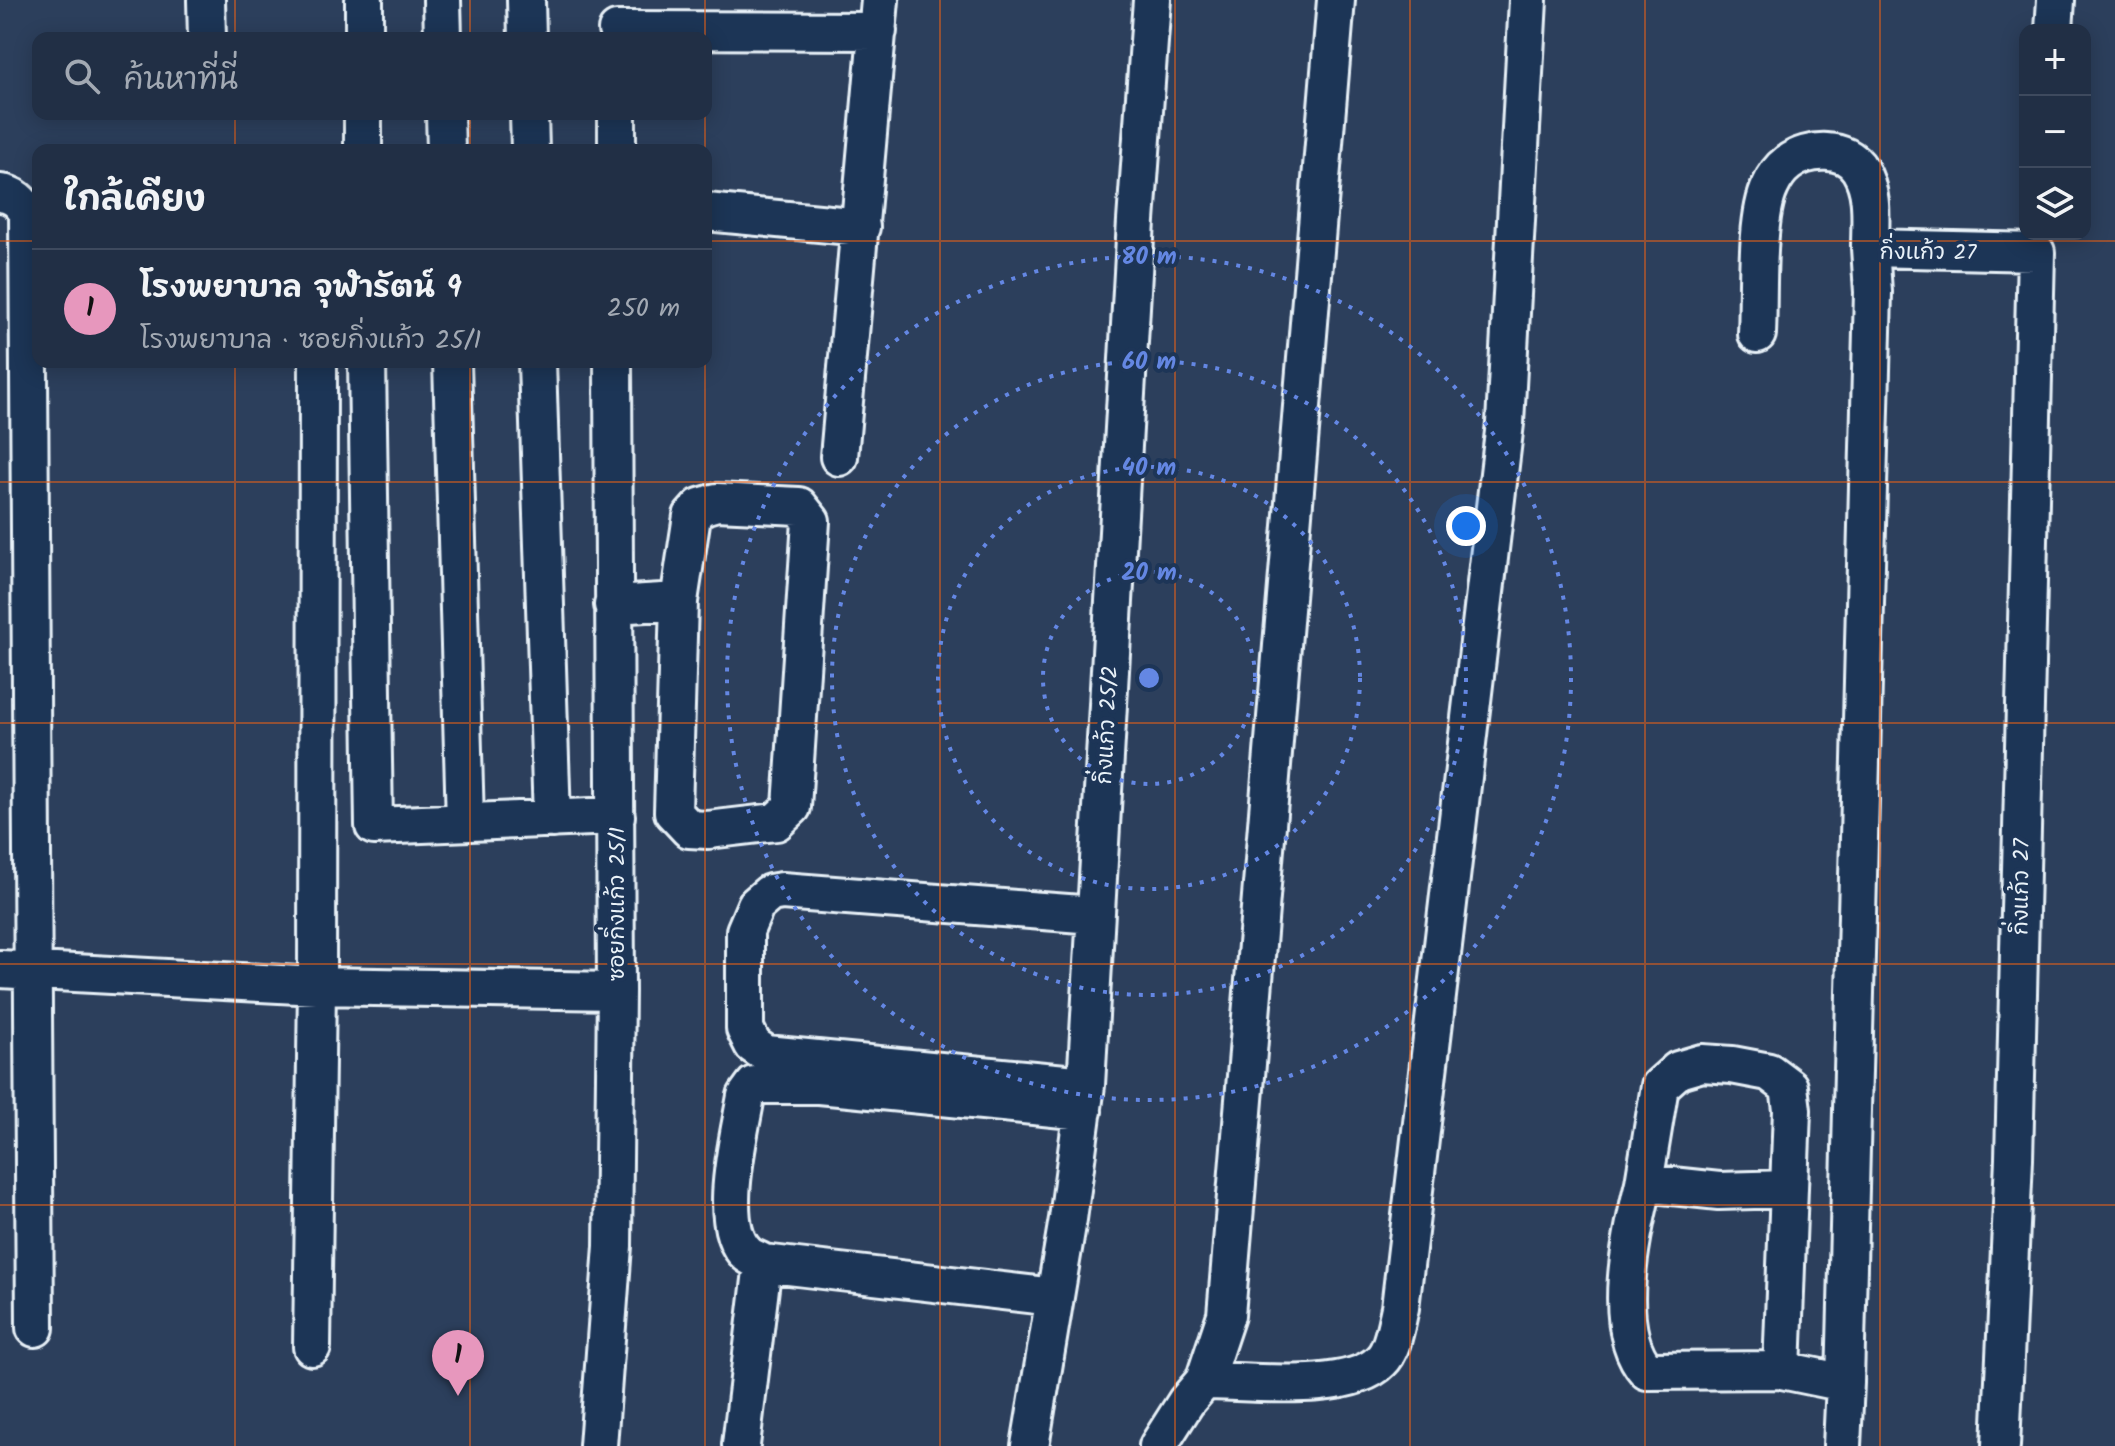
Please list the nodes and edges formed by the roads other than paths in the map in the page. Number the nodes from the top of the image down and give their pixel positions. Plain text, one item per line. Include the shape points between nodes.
1 (206, 0) edge
2 (364, 0) edge
3 (442, 0) edge
4 (526, 0) edge
5 (1152, 0) edge
6 (1336, 0) edge
7 (1528, 0) edge
8 (2056, 0) edge
9 (879, 16) edge
10 (617, 23) edge
11 (2054, 24) edge
12 (207, 32) edge
13 (364, 32) edge
14 (443, 32) edge
15 (527, 32) edge
16 (363, 120) edge
17 (445, 120) edge
18 (529, 120) edge
19 (617, 120) edge
20 (363, 144) edge
21 (446, 144) edge
22 (530, 144) edge
23 (617, 144) edge
24 (0, 193) edge
25 (712, 213) edge
26 (861, 227) junction
27 (2036, 243) edge
28 (1870, 248) junction
29 (1757, 334) dead end
30 (318, 368) edge
31 (367, 368) edge
32 (452, 368) edge
33 (537, 368) edge
34 (613, 368) edge
35 (839, 457) dead end
36 (679, 601) junction
37 (613, 605) junction
38 (616, 816) junction
39 (552, 819) junction
40 (465, 822) junction
41 (1094, 915) junction
42 (16, 970) edge
43 (317, 986) junction
44 (616, 991) junction
45 (1085, 1098) junction
46 (1644, 1183) junction
47 (1789, 1189) junction
48 (763, 1263) junction
49 (1054, 1297) junction
50 (35, 1328) dead end
51 (312, 1347) dead end
52 (1782, 1370) junction
53 (1204, 1381) junction
54 (1845, 1383) junction
55 (741, 1445) edge
56 (598, 1446) edge
57 (1030, 1446) edge
58 (1158, 1446) edge
59 (1842, 1446) edge
60 (2001, 1446) edge

1 - 12 street
2 - 13 street
3 - 14 street
4 - 15 street
5 - 41 street, กิ่งแก้ว 25/2
6 - 53 street via 1226,1315
7 - 53 street via 1505,423 1397,1321 1384,1360 1366,1373 1334,1382
8 - 11 street
9 - 10 street
9 - 26 street
16 - 20 street
17 - 21 street
18 - 22 street
19 - 23 street
24 - 42 street via 20,201 28,213
25 - 26 street
26 - 35 street
27 - 28 street, กิ่งแก้ว 27
27 - 60 street, กิ่งแก้ว 27 via 2014,1159
28 - 29 street via 1870,193 1859,167 1845,155 1827,152 1791,160 1775,178 1762,208
28 - 54 street, กิ่งแก้ว 27
30 - 43 street
31 - 40 street via 374,826
32 - 40 street
33 - 39 street
34 - 37 street, ซอยกิ่งแก้ว 25/1
36 - 36 street via 673,812 689,829 776,822 792,807 795,790 811,521 799,506 717,502 700,507 692,516
36 - 37 street
37 - 38 street, ซอยกิ่งแก้ว 25/1
38 - 39 street
38 - 44 street, ซอยกิ่งแก้ว 25/1
39 - 40 street
41 - 45 street, กิ่งแก้ว 25/2
41 - 45 street via 782,891 756,905 745,931 745,1029 753,1045 766,1054
42 - 43 street
42 - 50 street
43 - 44 street
43 - 51 street
44 - 56 street, ซอยกิ่งแก้ว 25/1 via 613,1246
45 - 48 street via 754,1085 746,1096 730,1204 746,1253
45 - 49 street, กิ่งแก้ว 25/2
46 - 47 street via 1719,1191
46 - 47 street via 1660,1086 1678,1070 1702,1063 1769,1072 1789,1087
46 - 52 street via 1627,1288 1629,1331 1639,1362 1647,1371
47 - 52 street
48 - 49 street
48 - 55 street
49 - 57 street, กิ่งแก้ว 25/2
52 - 54 street
53 - 58 street
54 - 59 street, กิ่งแก้ว 27

